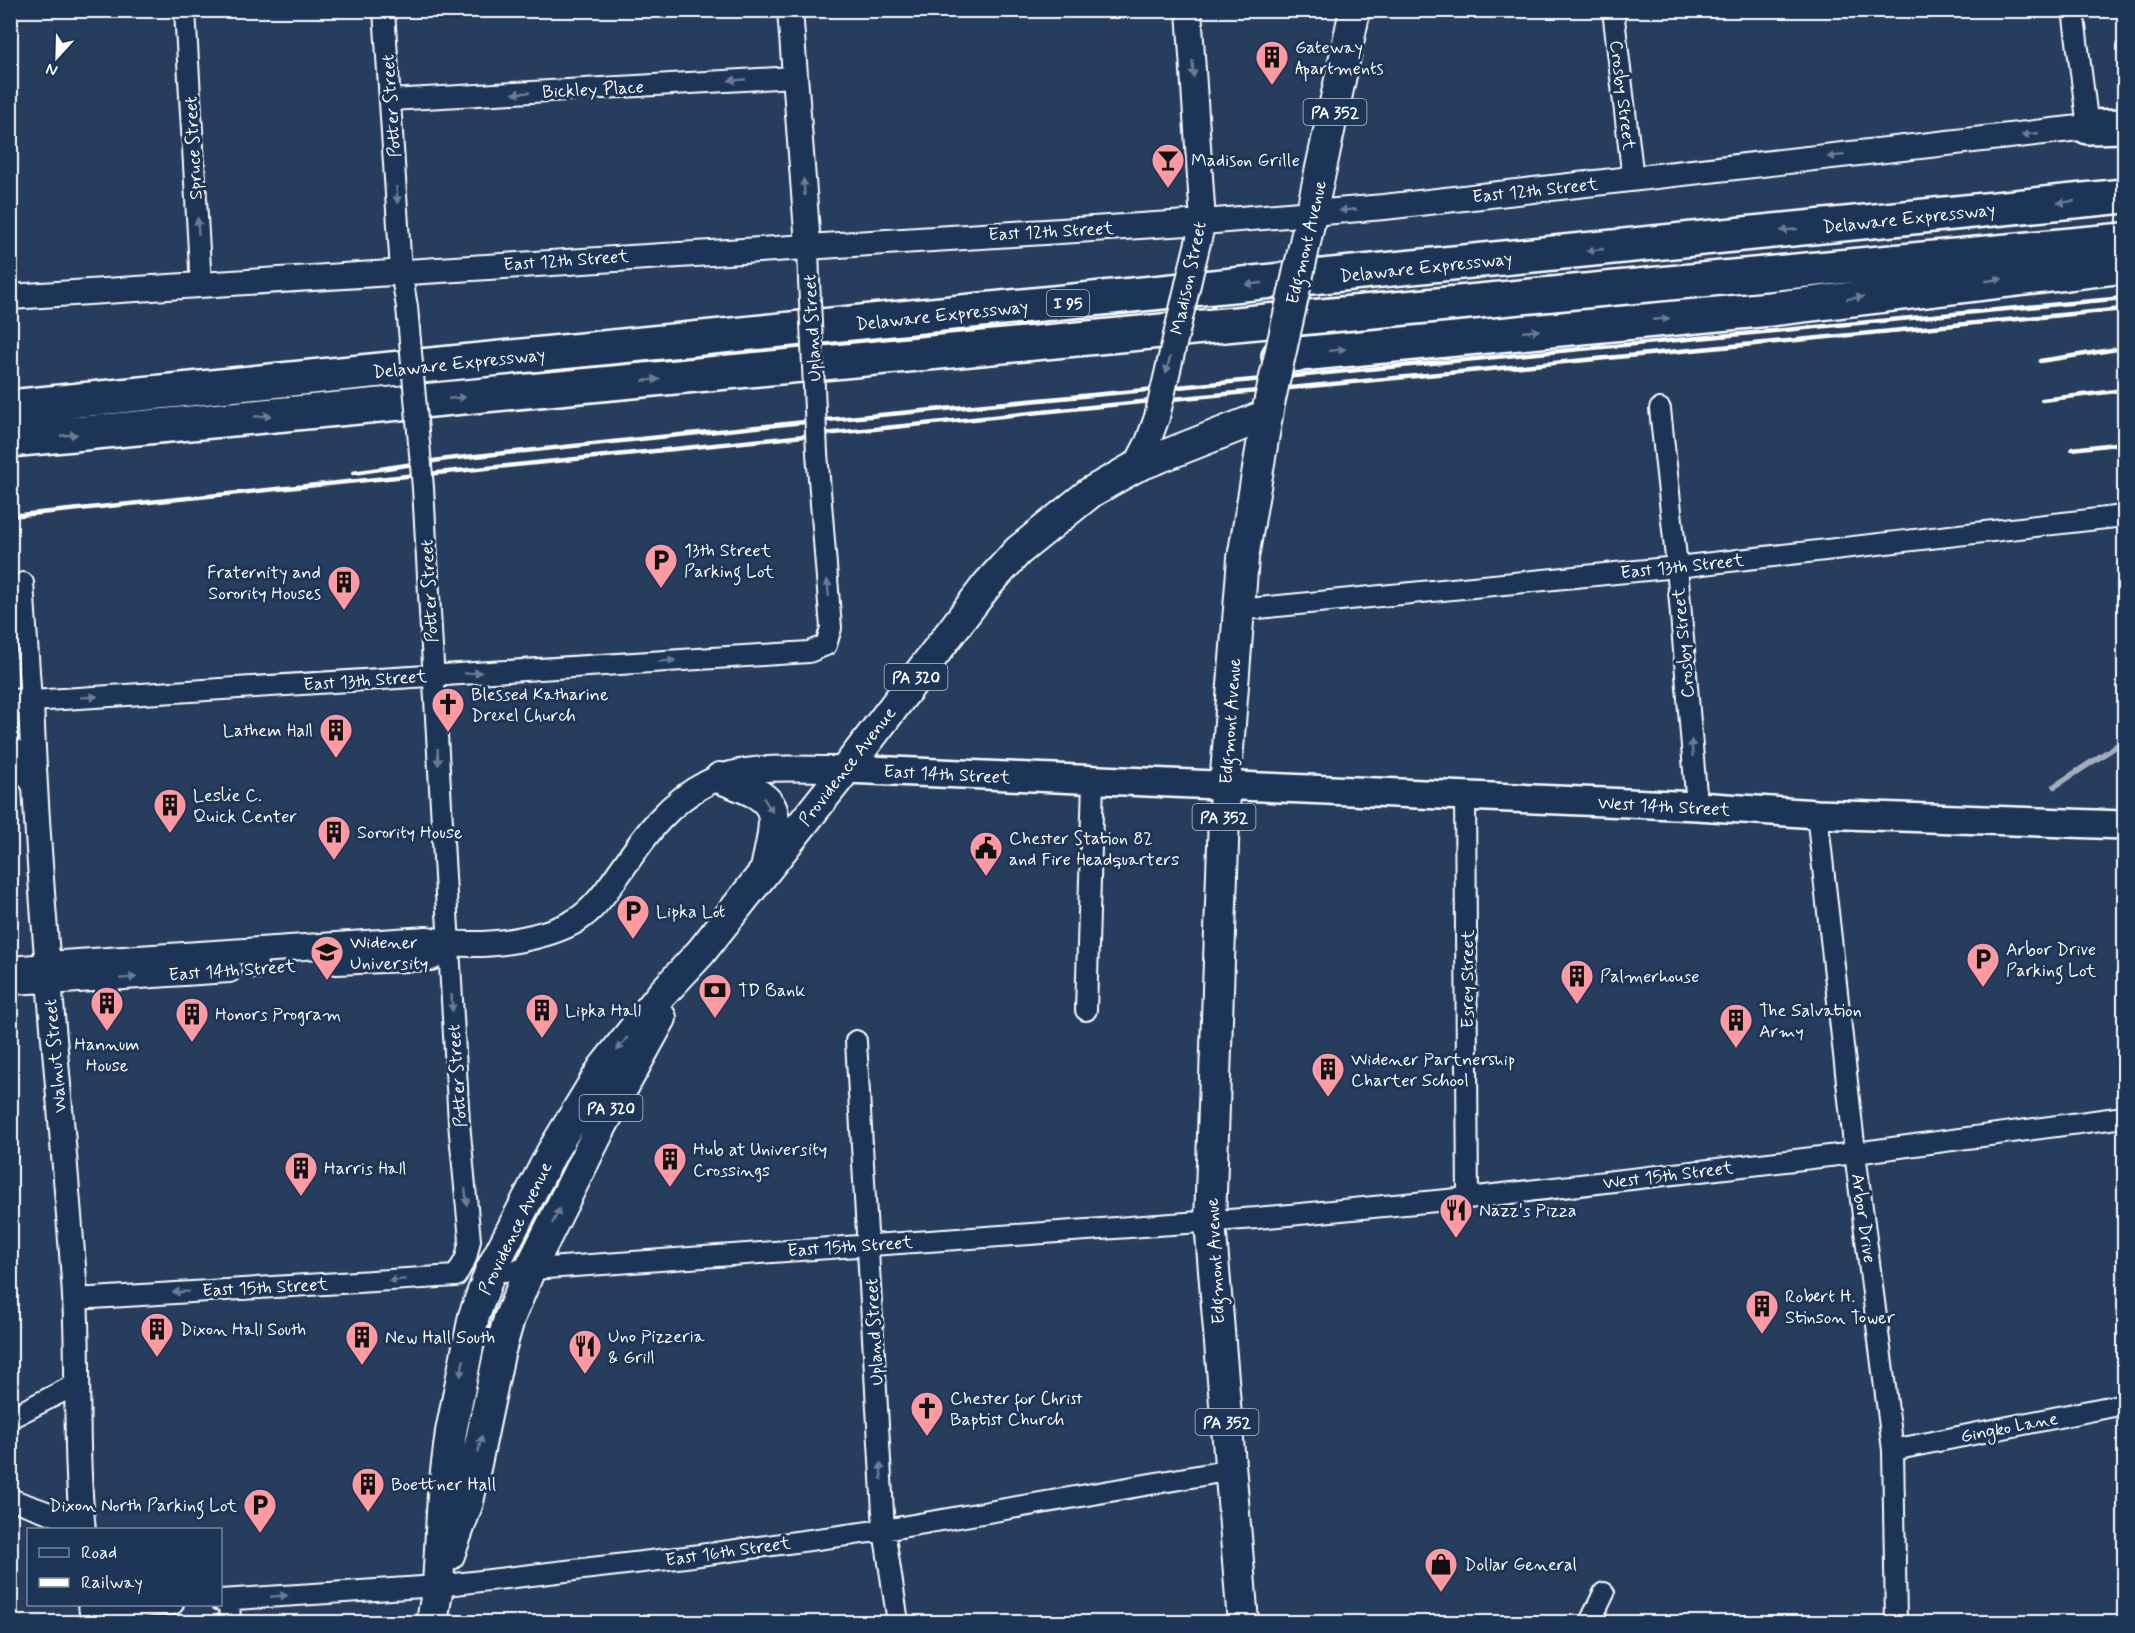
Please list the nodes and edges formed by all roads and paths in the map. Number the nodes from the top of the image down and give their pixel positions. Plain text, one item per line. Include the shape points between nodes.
1 (185, 10) edge
2 (384, 10) edge
3 (790, 10) edge
4 (1189, 10) edge
5 (1355, 10) edge
6 (1613, 10) edge
7 (2073, 10) edge
8 (795, 77) junction
9 (390, 100) junction
10 (2124, 126) edge
11 (2088, 127) junction
12 (1633, 179) junction
13 (2124, 196) edge
14 (1313, 213) junction
15 (1203, 222) junction
16 (2124, 240) edge
17 (808, 245) junction
18 (2124, 266) edge
19 (401, 271) junction
20 (201, 285) junction
21 (10, 297) edge
22 (1279, 356) junction
23 (10, 407) edge
24 (1660, 409) dead end
25 (1268, 410) junction
26 (10, 440) edge
27 (1135, 467) junction
28 (2124, 516) edge
29 (1677, 567) junction
30 (23, 583) dead end
31 (1238, 610) junction
32 (826, 645) joint
33 (434, 675) junction
34 (21, 702) edge
35 (10, 748) edge
36 (846, 769) junction
37 (720, 778) junction
38 (1093, 782) junction
39 (34, 784) junction
40 (1225, 787) junction
41 (1465, 797) junction
42 (1697, 806) junction
43 (1817, 814) junction
44 (2114, 825) edge
45 (766, 868) junction
46 (448, 945) junction
47 (701, 952) junction
48 (10, 967) edge
49 (48, 973) junction
50 (10, 984) edge
51 (1086, 1010) dead end
52 (856, 1041) dead end
53 (2124, 1117) edge
54 (1855, 1153) junction
55 (1468, 1198) junction
56 (1210, 1222) junction
57 (869, 1245) junction
58 (530, 1269) junction
59 (490, 1272) junction
60 (456, 1276) joint
61 (75, 1299) junction
62 (75, 1385) junction
63 (2124, 1404) edge
64 (10, 1418) edge
65 (1893, 1450) junction
66 (1232, 1470) junction
67 (10, 1499) edge
68 (83, 1527) edge
69 (884, 1530) junction
70 (438, 1586) junction
71 (1604, 1593) dead end
72 (225, 1600) edge
73 (163, 1606) edge
74 (92, 1613) edge
75 (230, 1623) edge
76 (432, 1623) edge
77 (898, 1623) edge
78 (1243, 1623) edge
79 (1590, 1623) edge
80 (1896, 1623) edge

20 -> 1 street, Spruce Street
2 - 9 street, Potter Street
3 - 8 street, Upland Street
4 -> 15 street, Madison Street
5 - 14 main road, Edgmont Avenue / PA 352
6 - 12 street, Crosby Street
7 - 11 street
8 -> 9 street, Bickley Place
17 -> 8 street, Upland Street
9 -> 19 street, Potter Street
10 - 11 highway
11 -> 12 street, East 12th Street
12 -> 14 street, East 12th Street
13 -> 23 highway, Delaware Expressway / I 95
14 - 15 street, East 12th Street
14 - 22 main road, Edgmont Avenue / PA 352, bridge
15 - 17 street, East 12th Street
15 -> 27 street, Madison Street, bridge via 1157,417
26 -> 16 highway, Delaware Expressway / I 95
17 - 19 street, East 12th Street
32 -> 17 street, Upland Street, bridge via 831,628 817,453
22 -> 18 highway via 1770,309
19 - 20 street, East 12th Street
19 - 33 street, Potter Street, bridge via 423,488
20 - 21 street, East 12th Street
22 - 25 main road, Edgmont Avenue / PA 352, bridge
24 - 29 street, Crosby Street
25 - 27 main road, Providence Avenue
25 - 31 main road, Edgmont Avenue / PA 352
27 - 36 main road, Providence Avenue / PA 320 via 1091,492 1018,551 987,585
28 - 29 street, East 13th Street
29 - 31 street, East 13th Street
42 -> 29 street, Crosby Street
30 - 34 street, Walnut Street
31 - 40 main road, Edgmont Avenue / PA 352
33 -> 32 street, East 13th Street via 809,652
34 -> 33 street, East 13th Street
33 -> 46 street, Potter Street
34 - 39 street, Walnut Street
35 - 39 street
36 - 37 street, East 14th Street via 758,770
36 - 38 main road, East 14th Street
36 - 45 main road, Providence Avenue
37 -> 45 main road via 755,790 774,813
37 - 46 street, East 14th Street via 674,804 596,903 579,918 557,930 506,942
38 - 40 main road, East 14th Street
38 - 51 street
39 - 49 street, Walnut Street
40 - 41 main road, West 14th Street
40 - 56 main road, Edgmont Avenue / PA 352
41 - 42 main road, West 14th Street
41 - 55 street, Esrey Street
42 - 43 main road, West 14th Street
43 - 44 main road, West 14th Street
43 - 54 street, Arbor Drive
45 - 47 main road, Providence Avenue / PA 320
46 - 49 street, East 14th Street via 427,939 257,960
46 -> 60 street, Potter Street via 470,1240
58 -> 47 main road, Providence Avenue / PA 320 via 600,1129
47 -> 59 main road, Providence Avenue / PA 320 via 603,1068 564,1131
48 - 49 street, East 14th Street
49 - 50 street, East 14th Street
49 - 61 street, Walnut Street
52 - 57 street, Upland Street
53 - 54 street, West 15th Street
54 - 55 street, West 15th Street
54 - 65 street, Arbor Drive
55 - 56 street, West 15th Street
56 - 57 street, East 15th Street
56 - 66 main road, Edgmont Avenue / PA 352
57 - 58 street, East 15th Street
69 -> 57 street, Upland Street
58 - 59 street, East 15th Street
70 -> 58 main road, Providence Avenue / PA 320 via 468,1502 507,1328
59 -> 70 main road, Providence Avenue / PA 320 via 474,1316 459,1384 443,1495
60 -> 61 street, East 15th Street
61 - 62 street, Walnut Street
62 - 64 street
62 - 68 street, Walnut Street
63 - 65 street, Gingko Lane
65 - 80 street, Arbor Drive
66 - 69 street, East 16th Street
66 - 78 main road, Edgmont Avenue / PA 352
67 - 68 street
69 - 70 street, East 16th Street
69 - 77 street, Upland Street
72 -> 70 street, East 16th Street
70 - 76 main road, Providence Avenue / PA 320
71 - 79 street
72 - 75 street
73 - 74 street

